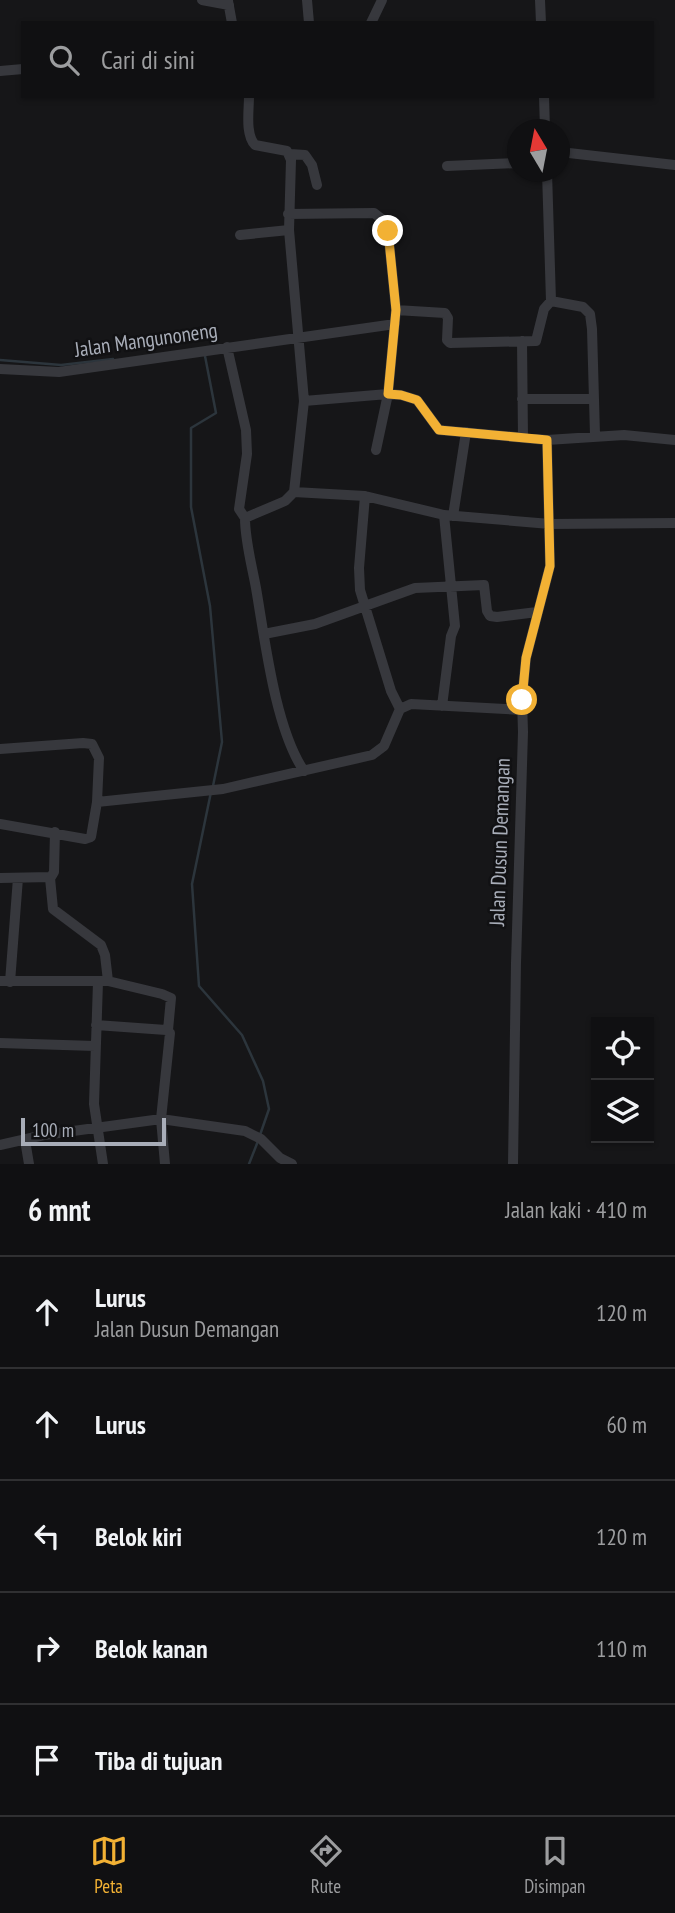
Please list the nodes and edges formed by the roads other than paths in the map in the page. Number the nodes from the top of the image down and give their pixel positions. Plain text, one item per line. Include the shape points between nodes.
1 (202, 0) edge
2 (307, 0) edge
3 (382, 0) edge
4 (540, 0) edge
5 (228, 3) edge
6 (232, 21) edge
7 (309, 21) edge
8 (372, 21) edge
9 (541, 21) edge
10 (21, 69) edge
11 (0, 71) edge
12 (248, 98) edge
13 (544, 98) edge
14 (545, 119) edge
15 (570, 153) edge
16 (290, 154) junction
17 (507, 163) edge
18 (675, 165) edge
19 (447, 166) dead end
20 (547, 182) edge
21 (317, 185) dead end
22 (288, 214) junction
23 (289, 230) junction
24 (240, 234) dead end
25 (551, 301) junction
26 (396, 310) junction
27 (395, 324) junction
28 (297, 337) junction
29 (522, 341) junction
30 (227, 347) junction
31 (0, 369) edge
32 (388, 394) junction
33 (593, 399) junction
34 (522, 400) junction
35 (304, 401) junction
36 (466, 432) junction
37 (594, 435) junction
38 (523, 438) junction
39 (547, 440) junction
40 (675, 440) edge
41 (376, 450) dead end
42 (294, 492) junction
43 (365, 496) junction
44 (449, 516) junction
45 (245, 519) junction
46 (675, 523) edge
47 (550, 524) junction
48 (451, 586) junction
49 (366, 607) junction
50 (537, 612) junction
51 (264, 634) junction
52 (442, 706) junction
53 (400, 709) junction
54 (522, 710) junction
55 (0, 749) edge
56 (304, 771) junction
57 (97, 802) junction
58 (0, 824) edge
59 (55, 832) junction
60 (0, 877) edge
61 (18, 878) junction
62 (50, 878) junction
63 (5, 981) edge
64 (103, 981) junction
65 (96, 1025) junction
66 (168, 1030) junction
67 (0, 1043) edge
68 (95, 1046) junction
69 (162, 1119) junction
70 (97, 1128) junction
71 (25, 1140) junction
72 (0, 1145) edge
73 (29, 1164) edge
74 (103, 1164) edge
75 (164, 1164) edge
76 (292, 1164) edge
77 (513, 1164) edge

1 - 5 street
2 - 7 street
3 - 8 street
4 - 9 street
5 - 6 street
10 - 11 street
12 - 16 street via 252,142
13 - 14 street
15 - 18 street
16 - 21 street via 309,159
16 - 22 street
17 - 19 street
20 - 25 street
22 - 23 street
22 - 26 street via 360,212 374,213 383,220
23 - 24 street
23 - 28 street
25 - 29 street via 544,309 537,340
25 - 33 street via 583,307 590,314
26 - 27 street
26 - 29 street via 444,312 450,343
27 - 28 street, Jalan Mangunoneng
27 - 32 street
28 - 30 street, Jalan Mangunoneng
28 - 35 street
29 - 34 street
30 - 31 street, Jalan Mangunoneng via 59,372
30 - 45 street via 246,430 239,500
32 - 35 street
32 - 36 street via 417,400 437,429
32 - 41 street
33 - 34 street
33 - 37 street
34 - 38 street
35 - 42 street
36 - 38 street
36 - 44 street
37 - 39 street
37 - 40 street
38 - 39 street
39 - 47 street, Jalan Dusun Demangan
42 - 43 street
42 - 45 street via 285,501
43 - 44 street
43 - 49 street via 359,580
44 - 47 street
44 - 48 street
45 - 51 street
46 - 47 street
47 - 50 street, Jalan Dusun Demangan via 549,576
48 - 49 street via 415,588
48 - 50 street via 484,585 487,611 493,617
48 - 52 street via 455,626
49 - 51 street
49 - 53 street
50 - 54 street, Jalan Dusun Demangan via 526,658
51 - 56 street via 285,728
52 - 53 street via 411,704
52 - 54 street
53 - 56 street via 377,752
54 - 77 street, Jalan Dusun Demangan
55 - 57 street via 92,744 99,758
56 - 57 street via 200,793
57 - 59 street via 91,837
58 - 59 street
59 - 62 street
60 - 61 street
61 - 62 street
61 - 63 street
62 - 64 street via 53,909 103,949
63 - 64 street
64 - 65 street
64 - 66 street via 170,997
65 - 66 street
65 - 68 street
66 - 69 street via 171,1038
67 - 68 street
68 - 70 street
69 - 70 street
69 - 75 street
69 - 76 street via 245,1131
70 - 71 street
70 - 74 street
71 - 72 street
71 - 73 street

